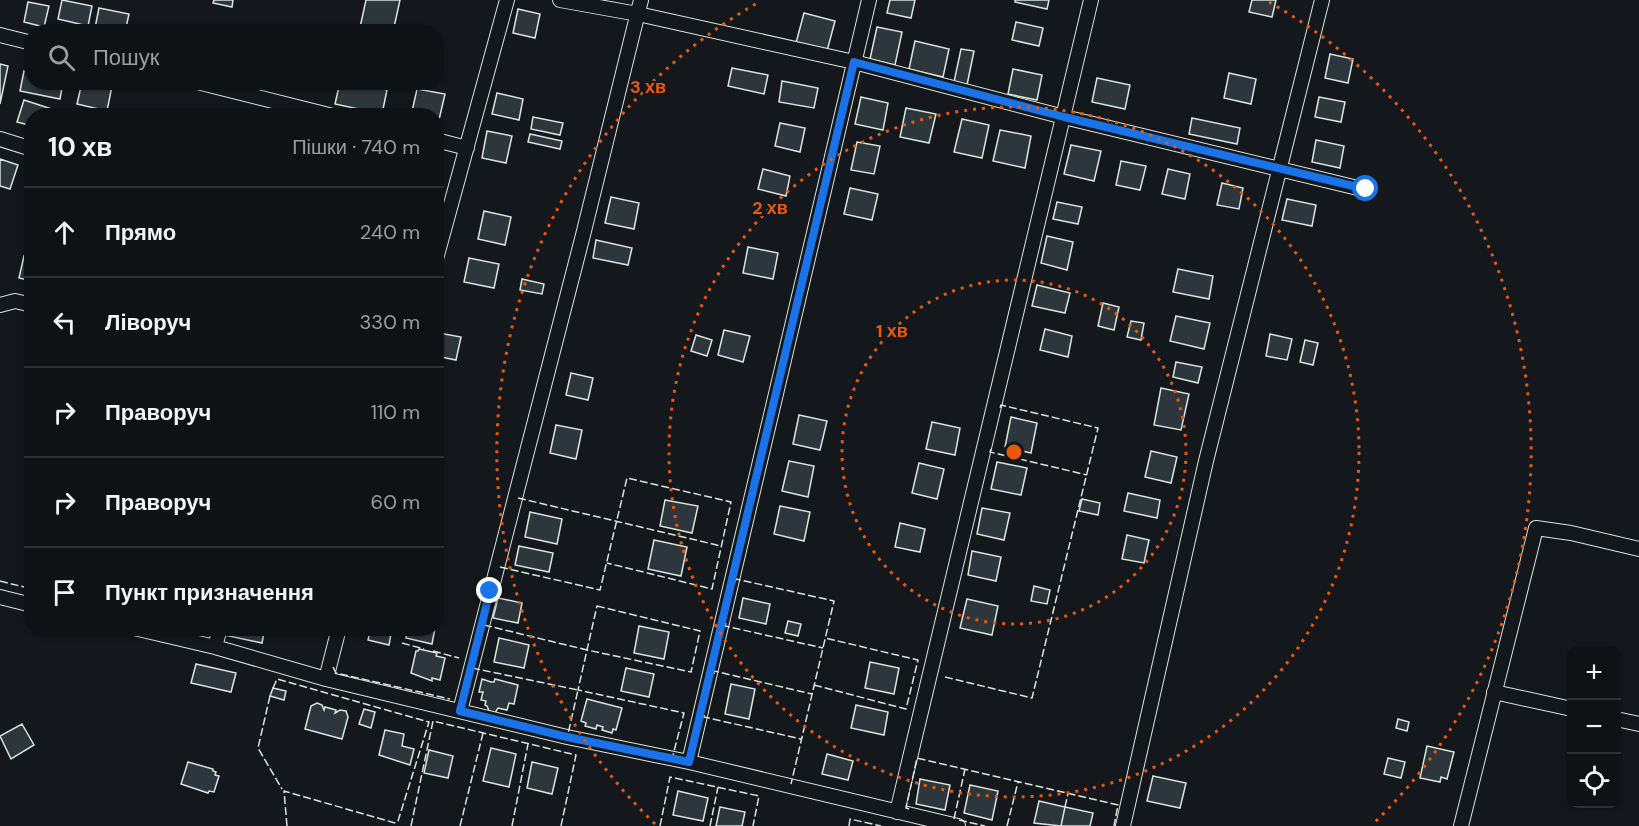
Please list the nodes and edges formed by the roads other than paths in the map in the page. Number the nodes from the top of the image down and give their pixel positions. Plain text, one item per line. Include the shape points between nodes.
1 (507, 0) edge
2 (560, 0) edge
3 (869, 0) edge
4 (1091, 0) edge
5 (1322, 0) edge
6 (640, 7) edge
7 (0, 35) edge
8 (24, 41) edge
9 (854, 62) junction
10 (229, 90) edge
11 (301, 108) edge
12 (1064, 117) junction
13 (0, 139) edge
14 (444, 142) edge
15 (24, 146) edge
16 (466, 148) junction
17 (1280, 168) junction
18 (1366, 189) dead end
19 (444, 229) edge
20 (24, 303) edge
21 (0, 305) edge
22 (1639, 549) edge
23 (0, 597) edge
24 (24, 603) edge
25 (168, 636) edge
26 (218, 636) edge
27 (337, 636) edge
28 (215, 647) junction
29 (326, 679) junction
30 (1494, 692) junction
31 (1567, 708) edge
32 (460, 711) junction
33 (1621, 720) edge
34 (1639, 724) edge
35 (689, 762) junction
36 (897, 812) junction
37 (958, 826) edge
38 (1123, 826) edge
39 (1462, 826) edge

1 - 16 street
2 - 6 street
3 - 9 street
4 - 12 street
5 - 17 street
6 - 9 street
6 - 32 street
7 - 8 street
9 - 12 street
9 - 35 street
10 - 11 street
12 - 17 street
12 - 36 street
13 - 15 street
14 - 16 street
16 - 19 street
17 - 18 street
17 - 38 street via 1206,461
20 - 21 street
22 - 30 street via 1536,528
23 - 24 street
25 - 28 street
26 - 28 street
27 - 29 street
28 - 29 street
29 - 32 street
30 - 31 street
30 - 39 street
32 - 35 street
33 - 34 street
35 - 36 street
36 - 37 street

